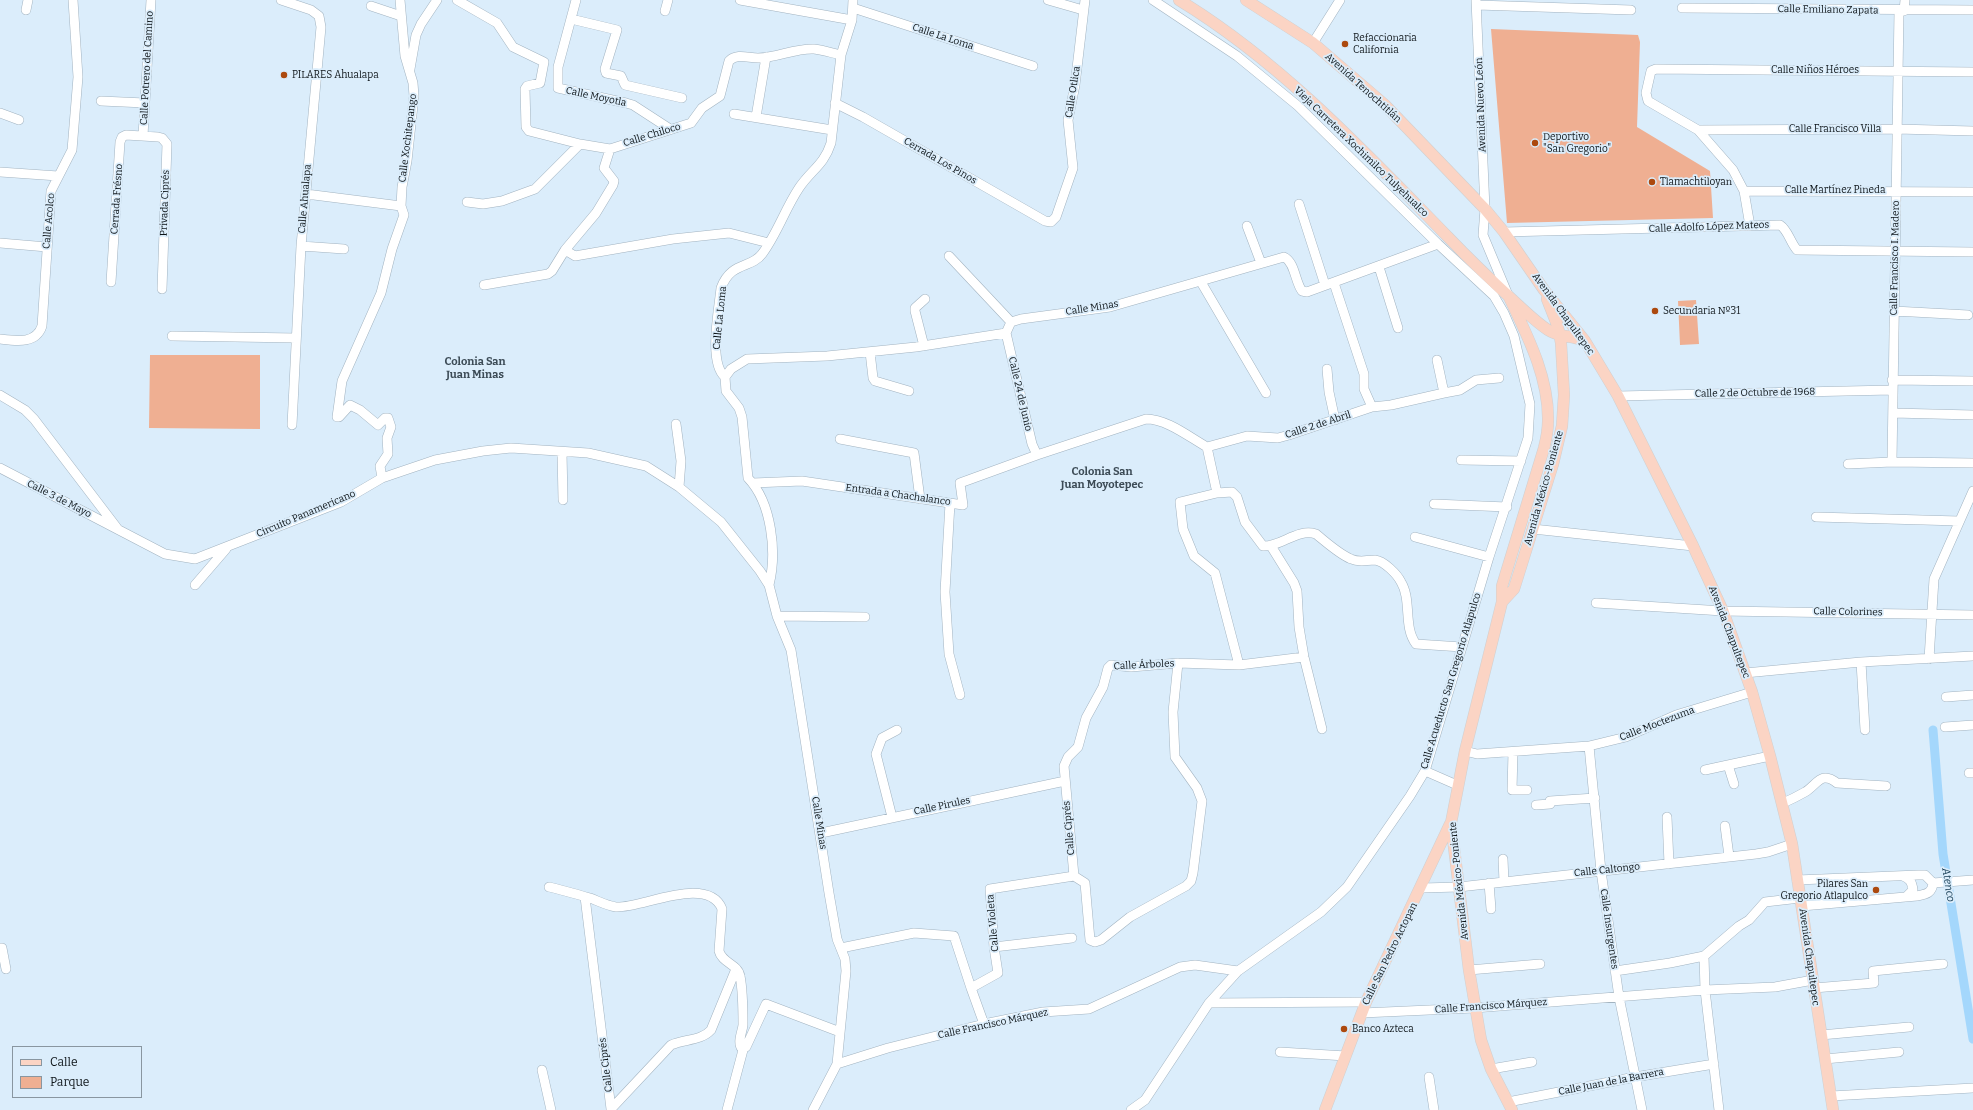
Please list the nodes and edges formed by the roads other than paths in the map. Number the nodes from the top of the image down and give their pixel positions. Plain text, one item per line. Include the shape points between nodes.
1 (28, 0) edge
2 (73, 0) edge
3 (151, 0) edge
4 (281, 0) edge
5 (400, 0) edge
6 (437, 0) edge
7 (457, 0) edge
8 (576, 0) edge
9 (668, 0) edge
10 (740, 0) edge
11 (1048, 0) edge
12 (1085, 0) edge
13 (1153, 0) edge
14 (1178, 0) edge
15 (1246, 0) edge
16 (1340, 0) edge
17 (1905, 0) edge
18 (1477, 3) edge
19 (853, 4) edge
20 (371, 6) dead end
21 (1682, 8) dead end
22 (26, 10) dead end
23 (1083, 10) junction
24 (1631, 10) dead end
25 (1973, 10) edge
26 (665, 11) dead end
27 (1902, 11) junction
28 (401, 16) junction
29 (571, 19) junction
30 (852, 20) junction
31 (1313, 43) junction
32 (841, 55) junction
33 (766, 57) junction
34 (544, 62) junction
35 (1033, 66) dead end
36 (558, 68) junction
37 (1898, 70) junction
38 (410, 71) junction
39 (1973, 72) edge
40 (682, 98) dead end
41 (101, 101) dead end
42 (145, 103) junction
43 (835, 103) junction
44 (0, 113) edge
45 (734, 114) dead end
46 (756, 116) junction
47 (19, 120) dead end
48 (1897, 129) junction
49 (670, 130) junction
50 (832, 130) junction
51 (1698, 130) junction
52 (1973, 131) edge
53 (143, 136) junction
54 (580, 144) junction
55 (610, 148) junction
56 (0, 172) edge
57 (58, 176) junction
58 (1897, 190) junction
59 (1744, 191) junction
60 (1973, 192) edge
61 (306, 194) junction
62 (467, 202) dead end
63 (1299, 204) dead end
64 (401, 206) junction
65 (1484, 209) junction
66 (1045, 221) joint
67 (1247, 226) dead end
68 (1750, 226) junction
69 (1504, 232) junction
70 (0, 243) edge
71 (769, 243) junction
72 (1438, 244) junction
73 (301, 246) junction
74 (47, 247) junction
75 (344, 249) dead end
76 (565, 250) junction
77 (1896, 251) junction
78 (1973, 252) edge
79 (948, 256) dead end
80 (1261, 263) junction
81 (1379, 267) junction
82 (1479, 270) joint
83 (111, 282) dead end
84 (1202, 282) junction
85 (1330, 284) junction
86 (484, 285) dead end
87 (162, 289) dead end
88 (1544, 290) junction
89 (1501, 294) junction
90 (925, 299) dead end
91 (1894, 311) junction
92 (1968, 315) dead end
93 (1011, 322) junction
94 (1398, 328) dead end
95 (1006, 332) junction
96 (172, 336) dead end
97 (1560, 336) junction
98 (296, 338) junction
99 (0, 339) edge
100 (1585, 342) junction
101 (924, 346) junction
102 (870, 352) junction
103 (1437, 360) dead end
104 (1327, 369) dead end
105 (725, 377) junction
106 (1499, 378) dead end
107 (1892, 380) junction
108 (1973, 381) edge
109 (1892, 390) junction
110 (909, 391) dead end
111 (1444, 393) junction
112 (1266, 394) dead end
113 (0, 395) edge
114 (1618, 396) junction
115 (1372, 407) junction
116 (1893, 413) junction
117 (1973, 415) edge
118 (1335, 420) junction
119 (676, 424) dead end
120 (292, 425) dead end
121 (840, 439) dead end
122 (1207, 447) junction
123 (562, 452) junction
124 (1037, 455) junction
125 (1461, 460) dead end
126 (1522, 461) junction
127 (1892, 462) junction
128 (1973, 463) edge
129 (1848, 464) dead end
130 (0, 468) edge
131 (382, 478) junction
132 (753, 483) junction
133 (679, 487) junction
134 (1973, 491) edge
135 (1217, 493) junction
136 (920, 499) junction
137 (563, 500) dead end
138 (950, 503) junction
139 (1434, 504) dead end
140 (1507, 507) junction
141 (1816, 517) dead end
142 (1959, 521) junction
143 (1533, 529) junction
144 (118, 530) junction
145 (1415, 537) dead end
146 (1271, 546) junction
147 (1694, 546) junction
148 (227, 548) junction
149 (1489, 557) junction
150 (195, 585) dead end
151 (769, 586) junction
152 (1502, 602) junction
153 (1596, 603) dead end
154 (1723, 611) junction
155 (1931, 614) junction
156 (1973, 615) edge
157 (777, 616) junction
158 (864, 617) dead end
159 (1462, 647) junction
160 (1973, 656) edge
161 (1304, 657) junction
162 (1929, 659) junction
163 (1861, 662) junction
164 (1178, 663) junction
165 (1238, 665) junction
166 (1745, 673) junction
167 (1752, 692) junction
168 (960, 695) dead end
169 (1973, 695) edge
170 (1946, 697) dead end
171 (1973, 724) edge
172 (1945, 727) dead end
173 (1322, 729) dead end
174 (897, 730) dead end
175 (1866, 730) dead end
176 (1590, 746) junction
177 (1465, 751) junction
178 (1513, 752) junction
179 (1770, 756) junction
180 (1728, 765) junction
181 (1705, 770) dead end
182 (1425, 771) junction
183 (1064, 781) junction
184 (1734, 784) dead end
185 (1457, 785) junction
186 (1886, 786) dead end
187 (1527, 790) dead end
188 (1595, 798) junction
189 (1782, 804) junction
190 (1536, 805) dead end
191 (892, 817) junction
192 (1667, 817) dead end
193 (1451, 823) junction
194 (1725, 826) dead end
195 (821, 833) junction
196 (1792, 844) junction
197 (1729, 856) junction
198 (1503, 859) dead end
199 (1669, 864) junction
200 (1601, 871) junction
201 (1074, 876) junction
202 (1903, 876) junction
203 (1797, 880) junction
204 (1973, 880) edge
205 (1504, 882) junction
206 (1489, 883) junction
207 (1933, 883) junction
208 (549, 886) dead end
209 (1459, 887) junction
210 (1422, 888) junction
211 (585, 897) junction
212 (1906, 897) junction
213 (1801, 902) junction
214 (1491, 909) dead end
215 (1072, 938) dead end
216 (994, 947) junction
217 (0, 948) edge
218 (841, 948) junction
219 (1704, 956) junction
220 (1540, 964) dead end
221 (1943, 964) dead end
222 (6, 969) dead end
223 (736, 969) junction
224 (1469, 970) junction
225 (1238, 971) junction
226 (1615, 971) junction
227 (1814, 984) junction
228 (971, 988) junction
229 (1705, 990) junction
230 (1619, 997) junction
231 (1366, 1002) junction
232 (1209, 1003) junction
233 (1474, 1008) junction
234 (1362, 1013) junction
235 (984, 1024) junction
236 (1909, 1027) dead end
237 (840, 1032) junction
238 (1821, 1035) junction
239 (743, 1050) junction
240 (1280, 1052) dead end
241 (1899, 1052) dead end
242 (1346, 1056) junction
243 (1825, 1059) junction
244 (1532, 1062) dead end
245 (837, 1064) junction
246 (1714, 1064) junction
247 (1491, 1069) junction
248 (542, 1070) dead end
249 (1429, 1077) dead end
250 (1635, 1077) junction
251 (1973, 1088) edge
252 (1831, 1096) junction
253 (1510, 1106) edge
254 (552, 1110) edge
255 (611, 1110) edge
256 (728, 1110) edge
257 (813, 1110) edge
258 (1131, 1110) edge
259 (1326, 1110) edge
260 (1434, 1110) edge
261 (1642, 1110) edge
262 (1719, 1110) edge
263 (1833, 1110) edge

1 - 22 street
2 - 57 street, Calle Acolco via 78,78 72,150
3 - 42 street, Calle Potrero del Camino
4 - 61 street, Calle Ahualapa via 315,13 319,16 321,27
5 - 28 street, Calle Xochitepango
6 - 38 street via 416,35
7 - 34 street via 497,23 513,47
8 - 29 street, Calle Moyotla
9 - 26 street
10 - 30 street
11 - 23 street
12 - 23 street, Calle Otlica
13 - 72 street via 1269,80
14 - 82 main road, Vieja Carretera Xochimilco Tulyehualco via 1264,61 1295,87
15 - 31 main road, Avenida Tenochtitlán
16 - 31 street
17 - 27 street, Calle Francisco I. Madero
18 - 24 street
18 - 65 street, Avenida Nuevo León
19 - 30 street, Calle La Loma
19 - 35 street, Calle La Loma
20 - 28 street
21 - 27 street, Calle Emiliano Zapata
23 - 66 street, Calle Otlica via 1075,85 1068,120 1073,168 1056,217 1051,222
25 - 27 street, Calle Emiliano Zapata
27 - 37 street, Calle Francisco I. Madero
28 - 38 street, Calle Xochitepango via 405,56
29 - 36 street, Calle Moyotla
29 - 40 street via 617,30 606,73 622,76 625,85
30 - 32 street, Calle La Loma
31 - 65 main road, Avenida Tenochtitlán via 1385,105
32 - 33 street, Calle Chiloco via 814,49
32 - 43 street, Calle La Loma
33 - 46 street
33 - 49 street, Calle Chiloco via 732,58 720,96 702,108 691,123
34 - 36 street
34 - 54 street, Calle Chiloco via 540,83 527,86 525,89 526,127 528,131
36 - 49 street, Calle Moyotla via 558,88 561,90 633,105
37 - 39 street, Calle Niños Héroes
37 - 48 street, Calle Francisco I. Madero
37 - 51 street, Calle Niños Héroes via 1651,71 1646,93 1648,101
38 - 64 street, Calle Xochitepango via 414,96
41 - 42 street
42 - 53 street, Calle Potrero del Camino
43 - 50 street, Calle La Loma
43 - 66 street, Cerrada Los Pinos
44 - 47 street
45 - 46 street
46 - 50 street
48 - 51 street, Calle Francisco Villa
48 - 52 street, Calle Francisco Villa
48 - 58 street, Calle Francisco I. Madero
49 - 55 street, Calle Chiloco
50 - 71 street, Calle La Loma via 827,157 800,187
51 - 59 street via 1733,170
53 - 83 street, Cerrada Frésno via 126,135 120,142
53 - 87 street, Privada Ciprés via 162,138 167,144
54 - 55 street, Calle Chiloco
54 - 62 street via 535,189 502,201 483,204
55 - 76 street via 604,168 614,181 613,185 596,213
56 - 57 street
57 - 74 street, Calle Acolco via 50,191
58 - 59 street, Calle Martínez Pineda
58 - 60 street, Calle Martínez Pineda
58 - 77 street, Calle Francisco I. Madero
59 - 68 street
61 - 64 street
61 - 73 street, Calle Ahualapa
63 - 85 street
64 - 131 street, Calle Xochitepango via 404,215 381,293 342,381 337,417 350,405 378,425 388,418 391,427 387,438 388,454 380,466
65 - 69 main road, Avenida Chapultepec
65 - 89 street, Avenida Nuevo León via 1483,235
67 - 80 street
68 - 69 street, Calle Adolfo López Mateos
68 - 77 street, Calle Adolfo López Mateos via 1780,225 1785,228 1791,243 1798,250
69 - 88 main road, Avenida Chapultepec
70 - 74 street
71 - 76 street via 729,233 673,239 575,256
71 - 105 street, Calle La Loma via 761,256 732,271 725,278 721,288 716,358 720,373
72 - 81 street, Calle Minas
72 - 89 street
73 - 75 street
73 - 98 street, Calle Ahualapa
74 - 99 street, Calle Acolco via 40,334 32,339 17,341
76 - 86 street via 548,274
77 - 78 street, Calle Adolfo López Mateos
77 - 91 street, Calle Francisco I. Madero
79 - 93 street
80 - 84 street, Calle Minas
80 - 85 street, Calle Minas via 1284,257 1288,259 1302,291 1307,292
81 - 85 street, Calle Minas
81 - 94 street
82 - 89 main road, Avenida México-Poniente
84 - 93 street, Calle Minas via 1110,307
84 - 112 street
85 - 115 street via 1364,374 1364,389
88 - 97 main road
88 - 100 main road, Avenida Chapultepec
89 - 97 main road, Avenida México-Poniente via 1541,325
89 - 126 street, Calle Acueducto San Gregorio Atlapulco via 1504,313 1514,336 1528,390 1530,417
89 - 152 main road, Avenida México-Poniente via 1527,336 1541,374 1548,421 1544,448 1502,586
90 - 101 street via 915,308
91 - 92 street
91 - 107 street, Calle Francisco I. Madero
93 - 95 street
95 - 101 street
95 - 124 street, Calle 24 de Junio via 1032,444
96 - 98 street
97 - 100 main road via 1576,337
97 - 143 main road, Avenida México-Poniente via 1564,383 1562,426
98 - 120 street, Calle Ahualapa
100 - 114 main road, Avenida Chapultepec
101 - 102 street
102 - 105 street via 747,359 731,369
102 - 110 street via 875,381
103 - 111 street
104 - 118 street via 1328,392
105 - 132 street, Calle La Loma via 726,391 739,408 748,478
106 - 111 street, Calle 2 de Abril via 1476,380 1460,390
107 - 108 street
107 - 109 street, Calle Francisco I. Madero
109 - 114 street, Calle 2 de Octubre de 1968
109 - 116 street, Calle Francisco I. Madero
111 - 115 street, Calle 2 de Abril
113 - 144 street, Circuito Panamericano via 25,410 34,419
114 - 147 main road, Avenida Chapultepec
115 - 118 street, Calle 2 de Abril
116 - 117 street
116 - 127 street, Calle Francisco I. Madero
118 - 122 street, Calle 2 de Abril via 1278,438 1246,436
119 - 133 street via 681,461
121 - 136 street via 914,453
122 - 124 street via 1164,422 1146,419
122 - 135 street
123 - 131 street, Circuito Panamericano via 511,448 483,451 435,460
123 - 133 street, Circuito Panamericano via 606,456 646,466
123 - 137 street
124 - 138 street, Entrada a Chachalanco via 960,483 963,505
125 - 126 street
126 - 140 street, Calle Acueducto San Gregorio Atlapulco
127 - 128 street
127 - 129 street
130 - 144 street, Calle 3 de Mayo
131 - 148 street, Circuito Panamericano via 341,502
132 - 136 street, Entrada a Chachalanco via 802,481
132 - 151 street, Calle La Loma via 769,520 773,569
133 - 151 street, Circuito Panamericano via 721,522 760,570
134 - 142 street
135 - 146 street via 1232,492 1237,497 1245,522 1256,538 1263,546
135 - 165 street via 1180,502 1183,529 1194,556 1215,573
136 - 138 street, Entrada a Chachalanco
138 - 168 street via 945,592 949,654
139 - 140 street
140 - 149 street, Calle Acueducto San Gregorio Atlapulco
141 - 142 street
142 - 155 street via 1934,579
143 - 147 street
143 - 152 main road, Avenida México-Poniente via 1514,589
144 - 148 street, Circuito Panamericano via 165,554 195,559
145 - 149 street
146 - 159 street via 1310,532 1350,559 1382,562 1401,581 1411,632 1416,644
146 - 161 street via 1297,591
147 - 154 main road, Avenida Chapultepec
148 - 150 street
149 - 159 street, Calle Acueducto San Gregorio Atlapulco
151 - 157 street, Calle Minas
152 - 177 main road, Avenida México-Poniente
153 - 154 street, Calle Colorines
154 - 155 street, Calle Colorines
154 - 166 main road, Avenida Chapultepec
155 - 156 street, Calle Colorines
155 - 162 street
157 - 158 street
157 - 195 street, Calle Minas via 791,650
159 - 182 street, Calle Acueducto San Gregorio Atlapulco
160 - 162 street
161 - 165 street, Calle Árboles
161 - 173 street
162 - 163 street
163 - 166 street
163 - 175 street
164 - 165 street, Calle Árboles
164 - 183 street, Calle Árboles via 1131,667 1112,665 1108,668 1103,687 1086,718 1078,747 1068,757 1064,766
164 - 201 street via 1173,700 1175,757 1197,788 1202,801 1191,880 1186,886 1130,917 1095,942 1090,940 1085,883
166 - 167 main road, Avenida Chapultepec
167 - 176 street, Calle Moctezuma via 1676,715 1626,737
167 - 179 main road, Avenida Chapultepec
169 - 170 street
171 - 172 street
174 - 191 street via 882,738 876,754
176 - 178 street, Calle Moctezuma
176 - 188 street, Calle Insurgentes
177 - 178 street, Calle Moctezuma via 1477,754
177 - 185 main road, Avenida México-Poniente
178 - 187 street via 1512,790
179 - 180 street
179 - 189 main road, Avenida Chapultepec
180 - 181 street
180 - 184 street
182 - 185 street
182 - 225 street, Calle Acueducto San Gregorio Atlapulco via 1368,858 1335,900
183 - 191 street, Calle Pirules
183 - 201 street, Calle Ciprés
185 - 193 main road, Avenida México-Poniente
186 - 189 street via 1837,783 1831,778 1825,778 1816,781 1806,792
188 - 190 street via 1550,801 1550,804
188 - 200 street, Calle Insurgentes
189 - 196 main road, Avenida Chapultepec
191 - 195 street, Calle Pirules
192 - 199 street
193 - 209 main road, Avenida México-Poniente
193 - 210 main road, Calle San Pedro Actopan
194 - 197 street
195 - 218 street, Calle Minas via 836,932
196 - 197 street, Calle Caltongo via 1768,852
196 - 203 main road, Avenida Chapultepec
197 - 199 street, Calle Caltongo
198 - 205 street
199 - 200 street, Calle Caltongo
200 - 205 street, Calle Caltongo
200 - 226 street, Calle Insurgentes
201 - 216 street, Calle Violeta via 990,889
202 - 203 street
202 - 207 street via 1925,875
202 - 212 street via 1909,878 1913,890
203 - 213 main road, Avenida Chapultepec
204 - 207 street
205 - 206 street, Calle Caltongo
206 - 209 street, Calle Caltongo
206 - 214 street
207 - 212 street via 1929,893
208 - 211 street
209 - 210 street, Calle Caltongo
209 - 224 main road, Avenida México-Poniente
210 - 231 main road, Calle San Pedro Actopan
211 - 223 street via 616,907 665,896 687,894 712,898 720,903 722,908 720,956
211 - 255 street, Calle Ciprés
212 - 213 street
213 - 219 street via 1766,902 1749,920
213 - 227 main road, Avenida Chapultepec
215 - 216 street
216 - 228 street, Calle Violeta via 998,973
217 - 222 street
218 - 228 street via 914,933 954,936
218 - 237 street, Calle Minas via 846,971
219 - 226 street
219 - 229 street
220 - 224 street
221 - 227 street, Calle Francisco Márquez via 1873,971 1874,983
223 - 239 street via 741,977 743,1026 740,1045
223 - 255 street, Calle Ciprés via 711,1030 706,1036 671,1045
224 - 233 main road, Avenida México-Poniente
225 - 232 street, Calle Acueducto San Gregorio Atlapulco
225 - 235 street, Calle Francisco Márquez via 1187,965 1089,1008 1044,1012
226 - 230 street, Calle Insurgentes
227 - 229 street, Calle Francisco Márquez
227 - 238 main road, Avenida Chapultepec
228 - 235 street
229 - 230 street, Calle Francisco Márquez
229 - 246 street
230 - 233 street, Calle Francisco Márquez
230 - 250 street, Calle Insurgentes
231 - 232 street
231 - 234 main road, Calle San Pedro Actopan
232 - 258 street, Calle Acueducto San Gregorio Atlapulco via 1145,1100
233 - 234 street, Calle Francisco Márquez
233 - 247 main road, Avenida México-Poniente
234 - 242 main road, Calle San Pedro Actopan
235 - 245 street, Calle Francisco Márquez via 888,1048
236 - 238 street
237 - 239 street via 766,1004
237 - 245 street, Calle Minas
238 - 243 main road, Avenida Chapultepec
239 - 256 street
240 - 242 street
241 - 243 street
242 - 259 main road, Calle San Pedro Actopan
243 - 252 main road, Avenida Chapultepec
244 - 247 street
245 - 257 street
246 - 250 street, Calle Juan de la Barrera
246 - 262 street
247 - 253 main road, Avenida México-Poniente
248 - 254 street
249 - 260 street
250 - 253 street, Calle Juan de la Barrera
250 - 261 street, Calle Insurgentes
251 - 252 street
252 - 263 main road, Avenida Chapultepec

